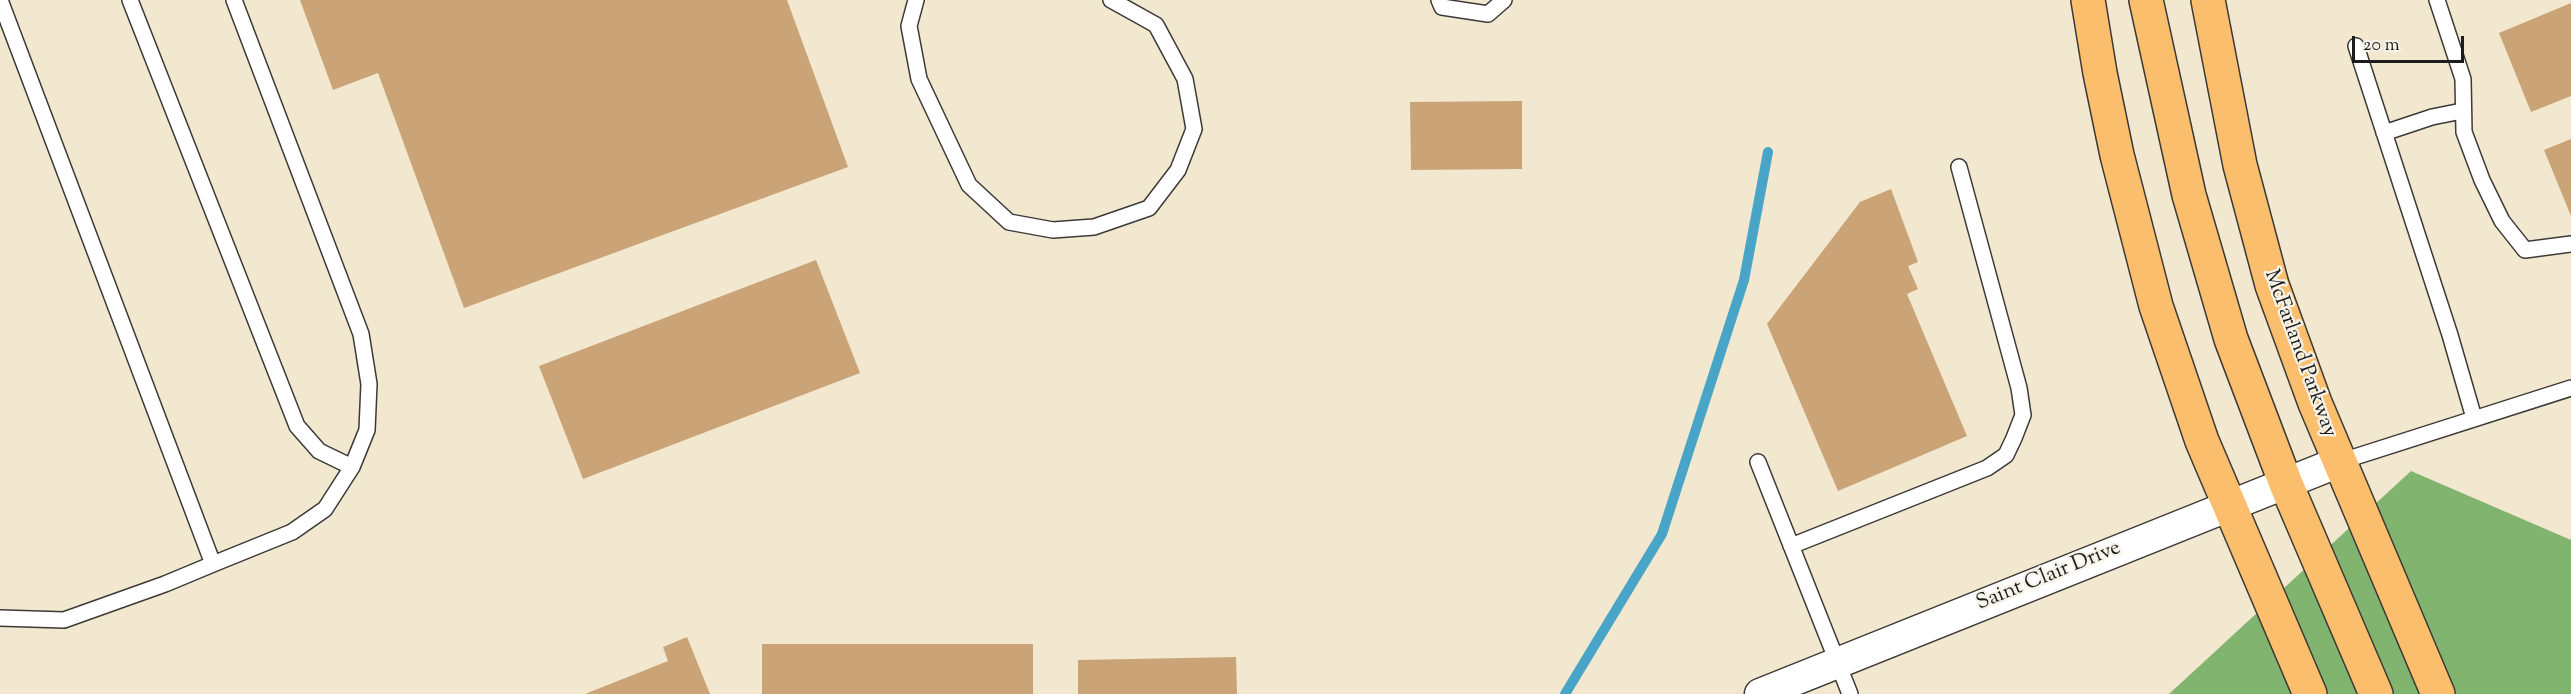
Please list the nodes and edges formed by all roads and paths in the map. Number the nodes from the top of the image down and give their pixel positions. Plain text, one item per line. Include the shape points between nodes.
1 (0, 0) edge
2 (130, 0) edge
3 (234, 0) edge
4 (916, 0) edge
5 (1111, 0) edge
6 (1439, 0) edge
7 (1504, 0) edge
8 (2088, 0) edge
9 (2146, 0) edge
10 (2208, 0) edge
11 (2437, 0) edge
12 (2356, 46) dead end
13 (2462, 111) junction
14 (2384, 133) junction
15 (1959, 167) dead end
16 (2571, 244) edge
17 (2571, 388) edge
18 (2474, 418) junction
19 (1758, 462) dead end
20 (2339, 462) junction
21 (352, 467) junction
22 (2286, 484) junction
23 (2229, 506) junction
24 (1791, 546) junction
25 (213, 564) junction
26 (0, 618) edge
27 (1837, 662) junction
28 (1760, 694) edge
29 (1850, 694) edge
30 (2310, 694) edge
31 (2376, 694) edge
32 (2438, 694) edge

1 - 25 lane
2 - 21 lane via 297,426 319,451
3 - 21 lane via 361,334 369,384 367,430
4 - 5 lane via 909,26 919,79 969,185 1009,222 1053,230 1094,227 1149,208 1178,170 1194,129 1185,79 1156,25
6 - 7 lane via 1442,7 1488,14
8 - 23 main road via 2136,236 2178,373
9 - 22 main road via 2211,274 2231,339
10 - 20 main road, McFarland Parkway via 2254,222 2292,344
11 - 13 lane via 2463,79
12 - 14 lane
13 - 14 lane
13 - 16 lane via 2464,132 2482,180 2502,221 2525,250
14 - 18 lane
15 - 24 lane via 2019,388 2023,416 2014,438 2006,455 1988,468
17 - 18 lane
18 - 20 lane
19 - 24 lane
20 - 22 street, Saint Clair Drive
20 - 32 main road, McFarland Parkway
21 - 25 lane via 325,509 292,532
22 - 23 street, Saint Clair Drive
22 - 31 main road
23 - 27 street, Saint Clair Drive
23 - 30 main road
24 - 27 lane
25 - 26 lane via 64,620
27 - 28 street, Saint Clair Drive
27 - 29 lane

